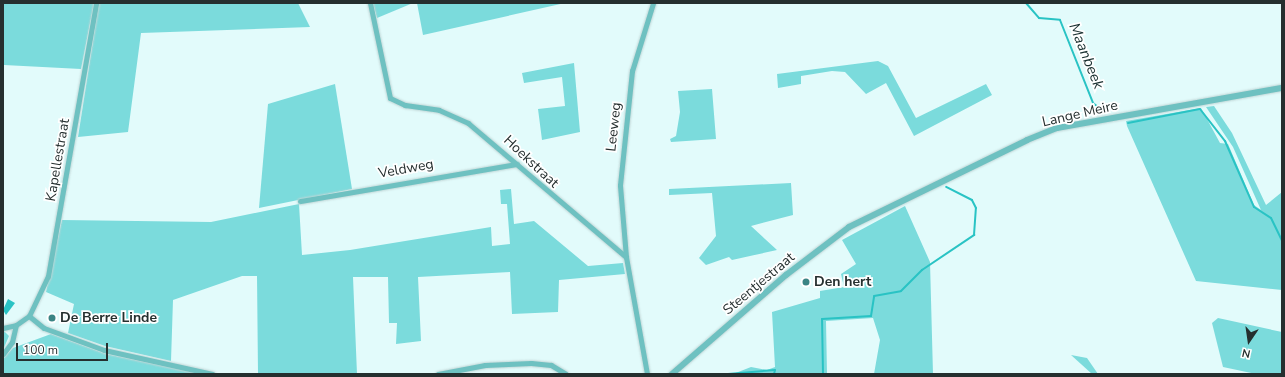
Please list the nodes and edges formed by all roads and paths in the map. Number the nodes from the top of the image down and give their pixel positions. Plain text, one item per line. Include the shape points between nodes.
1 (96, 3) edge
2 (370, 3) edge
3 (653, 3) edge
4 (1282, 88) edge
5 (517, 164) junction
6 (300, 201) dead end
7 (833, 239) joint
8 (626, 257) junction
9 (29, 316) junction
10 (16, 325) junction
11 (3, 328) edge
12 (702, 348) junction
13 (3, 354) edge
14 (212, 374) edge
15 (438, 374) edge
16 (566, 374) edge
17 (647, 374) edge
18 (672, 374) edge
19 (677, 374) edge

1 - 9 street, Kapellestraat via 48,276 41,296
2 - 5 street, Hoekstraat via 390,98 405,105 439,110 468,123
3 - 8 street, Leeweg via 632,71 620,185
4 - 7 street, Lange Meire via 1057,128 864,220
5 - 6 street, Veldweg
5 - 8 street, Hoekstraat
7 - 12 street, Steentjestraat
8 - 17 street
9 - 10 street, Kapellestraat
9 - 14 street via 44,328 104,350
10 - 11 street
10 - 13 street via 12,342
12 - 18 street, Steentjestraat
12 - 19 street, Steentjestraat
15 - 16 street via 485,365 531,363 551,365

